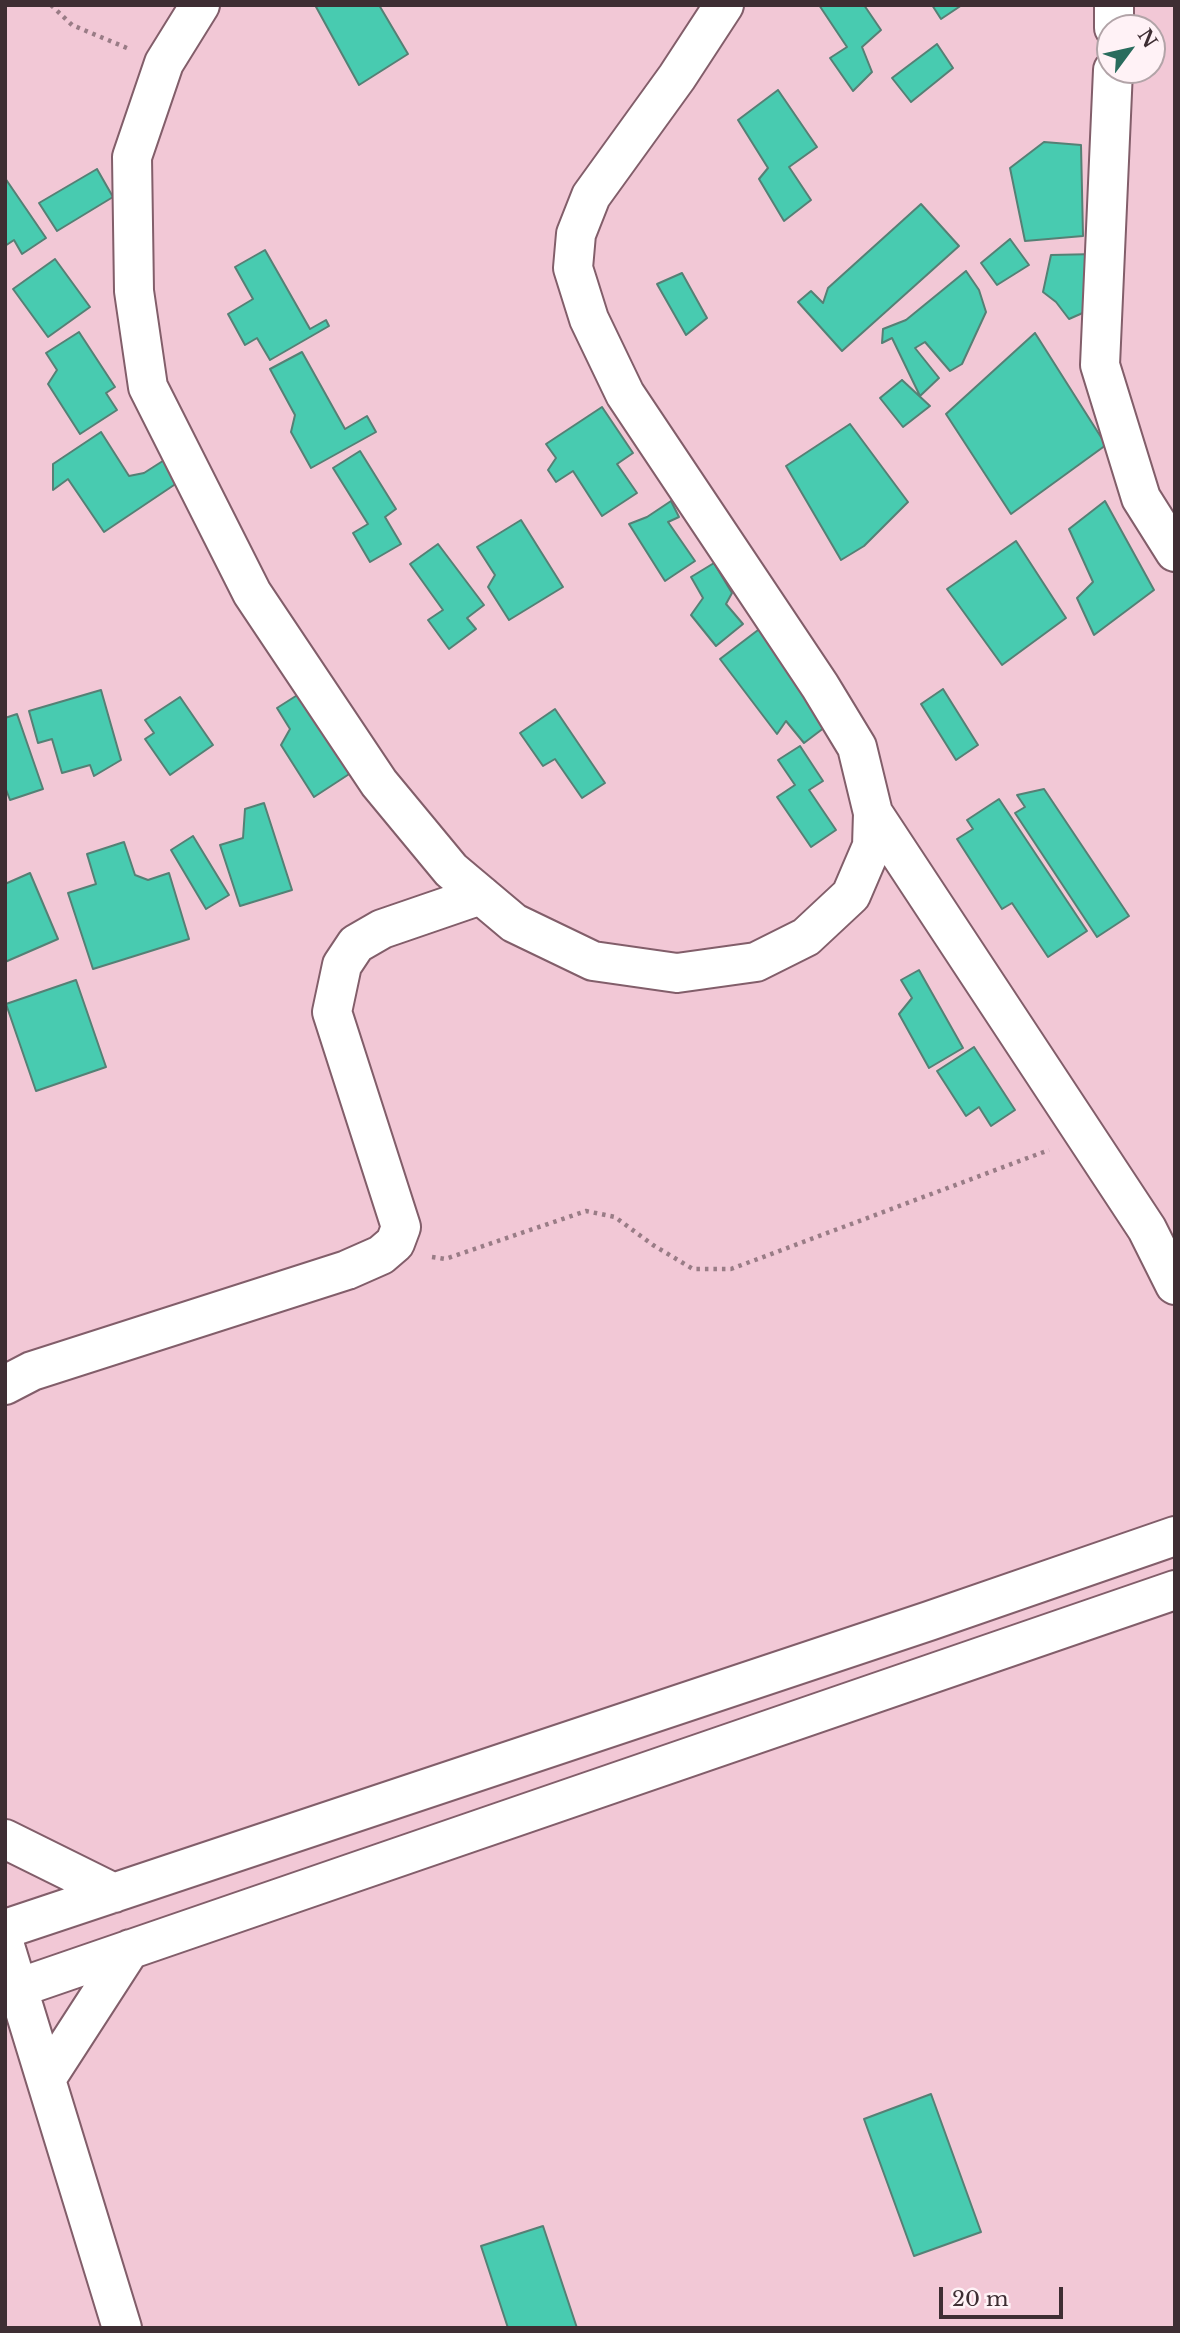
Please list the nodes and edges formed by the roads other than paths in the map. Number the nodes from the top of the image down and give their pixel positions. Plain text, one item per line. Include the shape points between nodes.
1 (200, 5) edge
2 (724, 5) edge
3 (1112, 84) edge
4 (1175, 552) edge
5 (873, 813) junction
6 (481, 895) junction
7 (1175, 1285) edge
8 (5, 1385) edge
9 (1175, 1536) edge
10 (1175, 1590) edge
11 (995, 1598) junction
12 (1014, 1645) junction
13 (5, 1839) edge
14 (114, 1893) junction
15 (5, 1929) edge
16 (5, 1946) edge
17 (130, 1949) junction
18 (12, 1989) edge
19 (46, 2079) junction
20 (122, 2328) edge

1 - 6 street via 164,63 132,157 134,291 148,387 252,593 379,783 451,870
2 - 5 street via 591,196 576,234 573,268 590,319 625,394 857,747
3 - 4 street via 1100,365 1141,498
5 - 6 street via 872,846 851,895 806,937 756,962 677,973 593,961 514,923
5 - 7 street via 1147,1229
6 - 8 street via 382,929 356,944 342,965 332,1012 401,1227 395,1243 347,1270 32,1371
9 - 11 street
10 - 12 street
11 - 12 street
11 - 14 street
12 - 17 street
13 - 14 street
14 - 15 street
16 - 18 street
17 - 18 street
17 - 19 street
18 - 19 street
19 - 20 street

